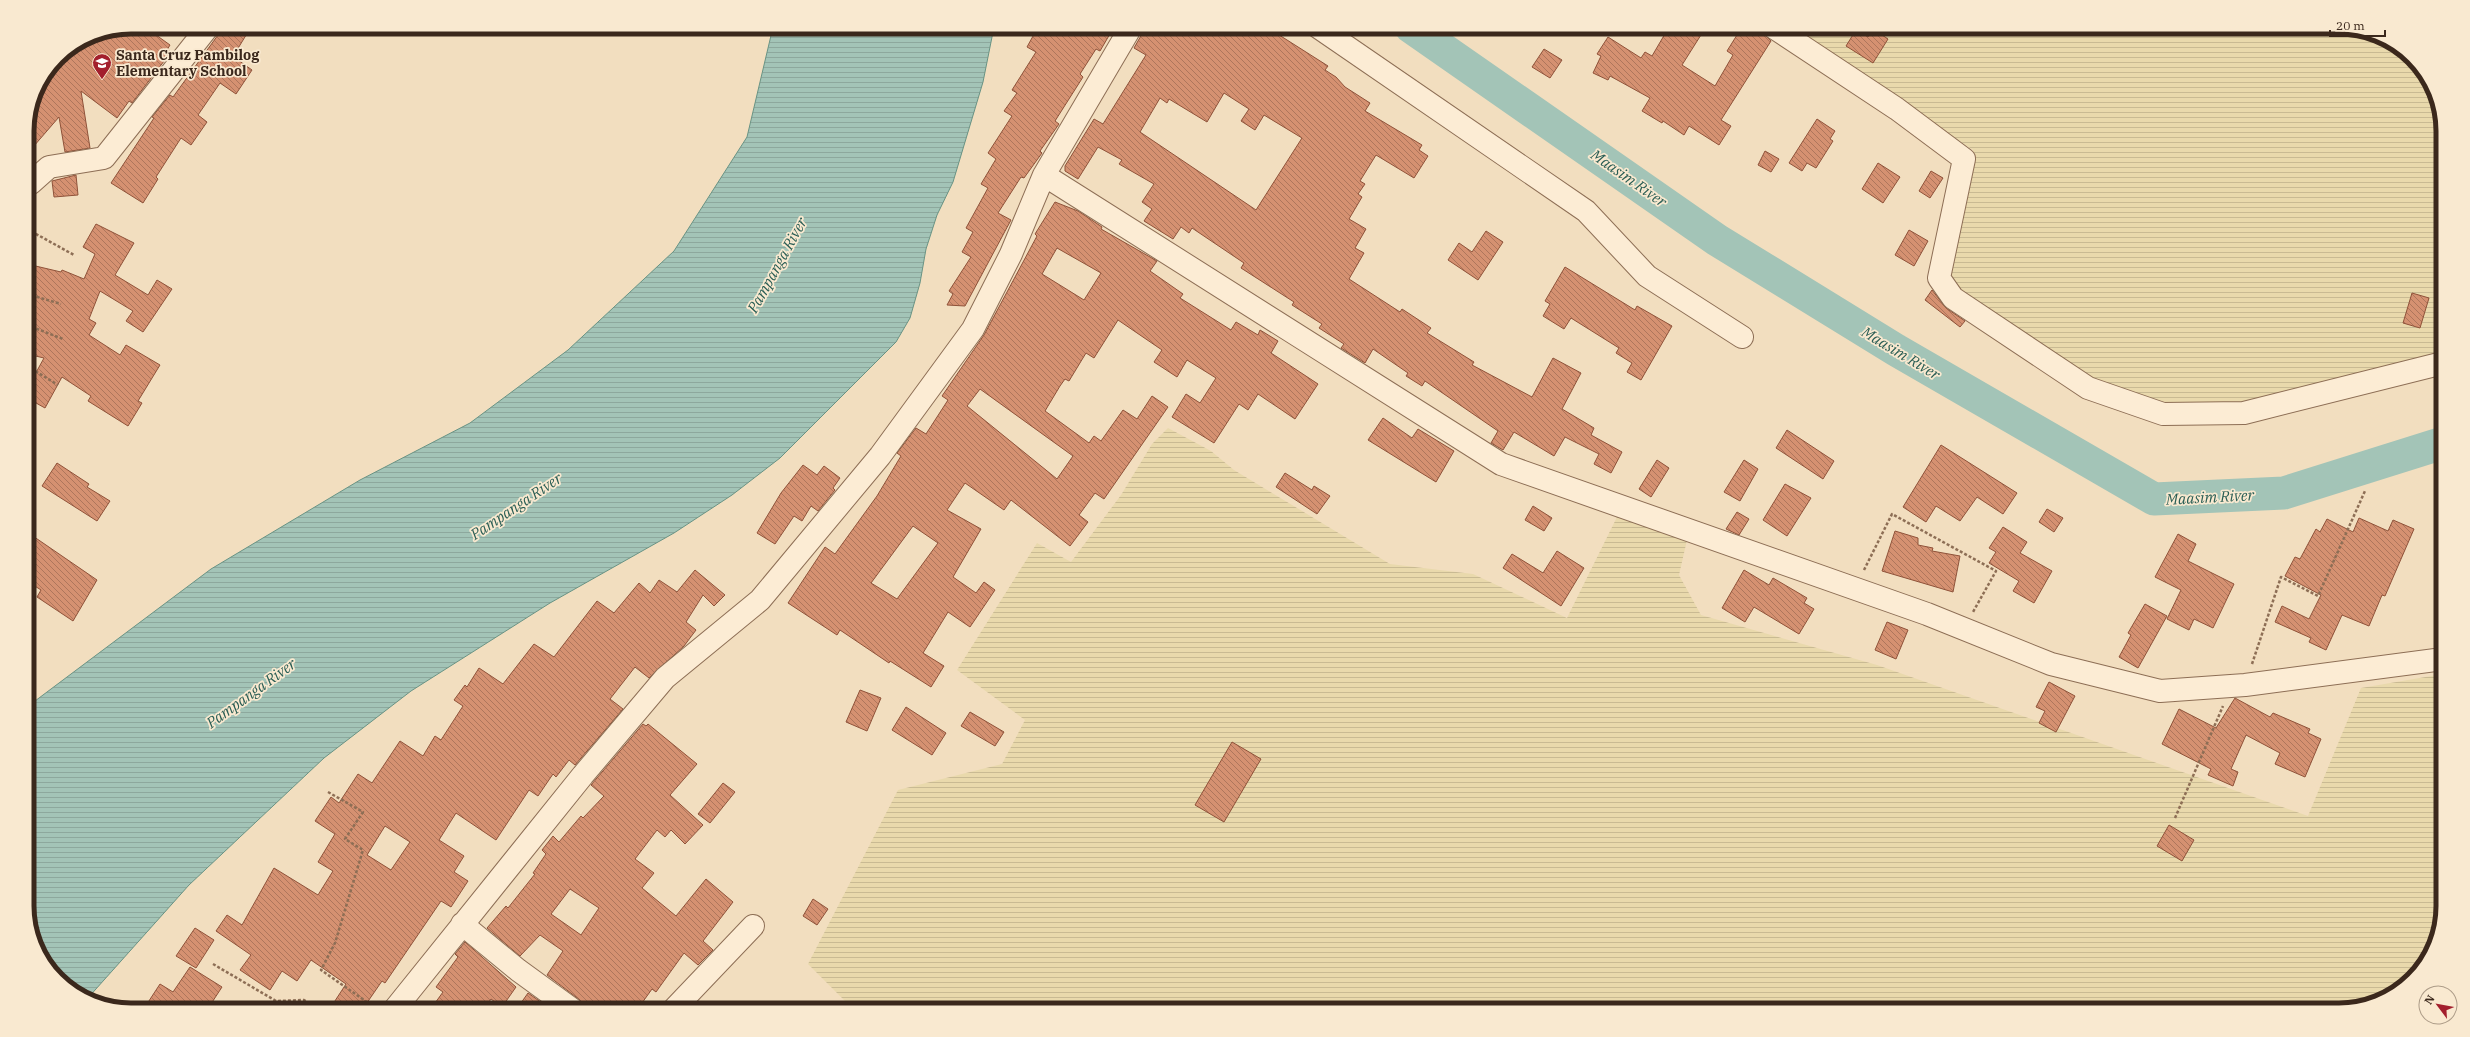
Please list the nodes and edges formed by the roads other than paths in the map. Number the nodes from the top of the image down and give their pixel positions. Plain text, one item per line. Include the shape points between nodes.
1 (202, 34) edge
2 (1127, 34) edge
3 (1329, 34) edge
4 (1784, 34) edge
5 (1044, 175) junction
6 (34, 179) edge
7 (1742, 337) dead end
8 (2436, 365) edge
9 (2436, 660) edge
10 (462, 924) junction
11 (753, 926) dead end
12 (400, 1003) edge
13 (563, 1003) edge
14 (680, 1003) edge

1 - 6 street via 104,158 54,165
2 - 5 street
3 - 7 street via 1586,211 1647,276
4 - 8 street via 1897,109 1964,159 1939,278 1953,298 2088,388 2163,414 2244,413
5 - 9 street via 1501,464 1854,588 2051,664 2160,692
5 - 10 street via 1011,254 973,329 880,456 760,600 665,678
10 - 12 street
10 - 13 street
11 - 14 street

